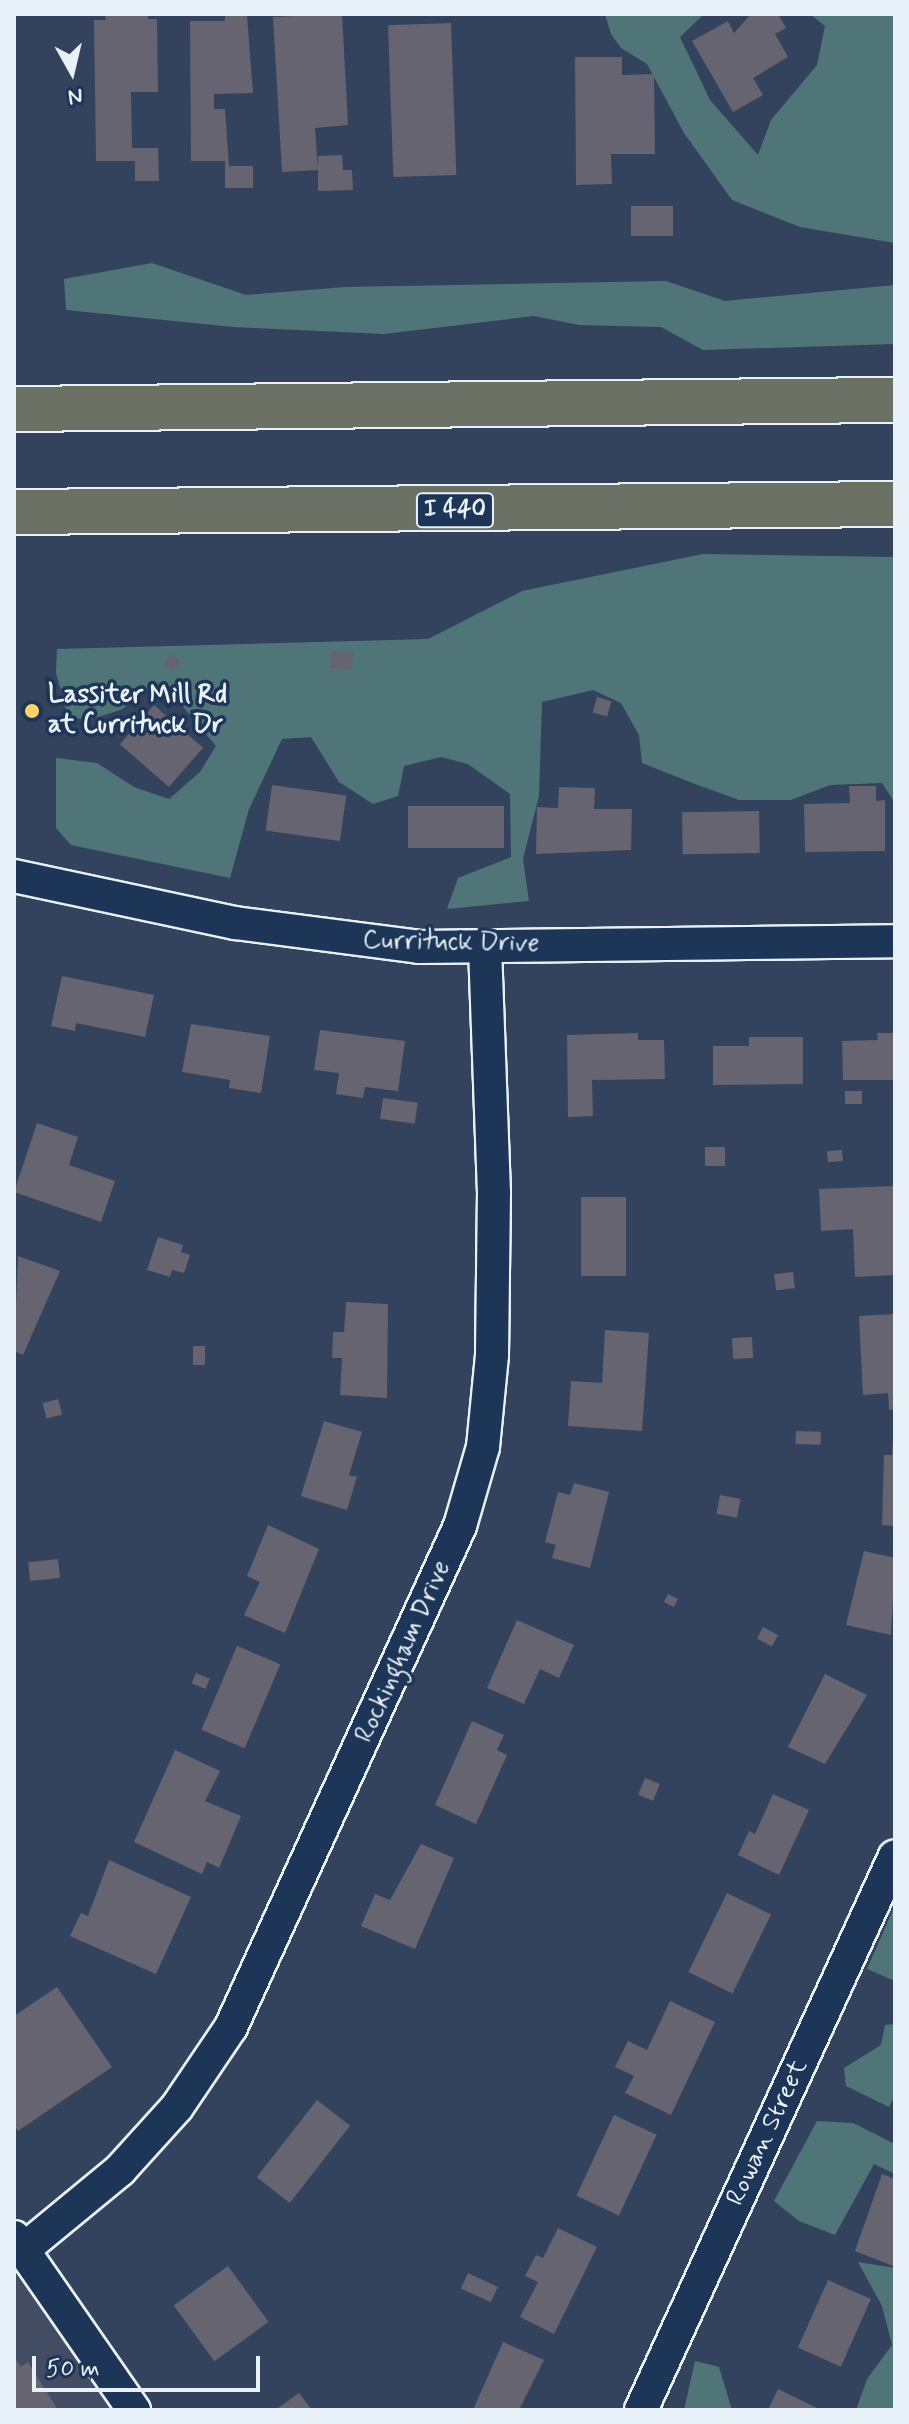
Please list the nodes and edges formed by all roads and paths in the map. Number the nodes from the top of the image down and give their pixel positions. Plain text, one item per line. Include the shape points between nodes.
1 (895, 400) edge
2 (14, 409) edge
3 (895, 504) edge
4 (14, 512) edge
5 (14, 876) edge
6 (895, 941) edge
7 (485, 947) junction
8 (895, 1856) edge
9 (18, 2243) edge
10 (134, 2410) edge
11 (641, 2410) edge

1 - 2 highway
3 - 4 highway, I 440
5 - 7 street, Currituck Drive via 339,940
6 - 7 street, Currituck Drive
7 - 9 street, Rockingham Drive via 494,1193 492,1355 483,1447 460,1526 231,2027 177,2107 120,2170
8 - 11 street, Rowan Street
9 - 10 street

